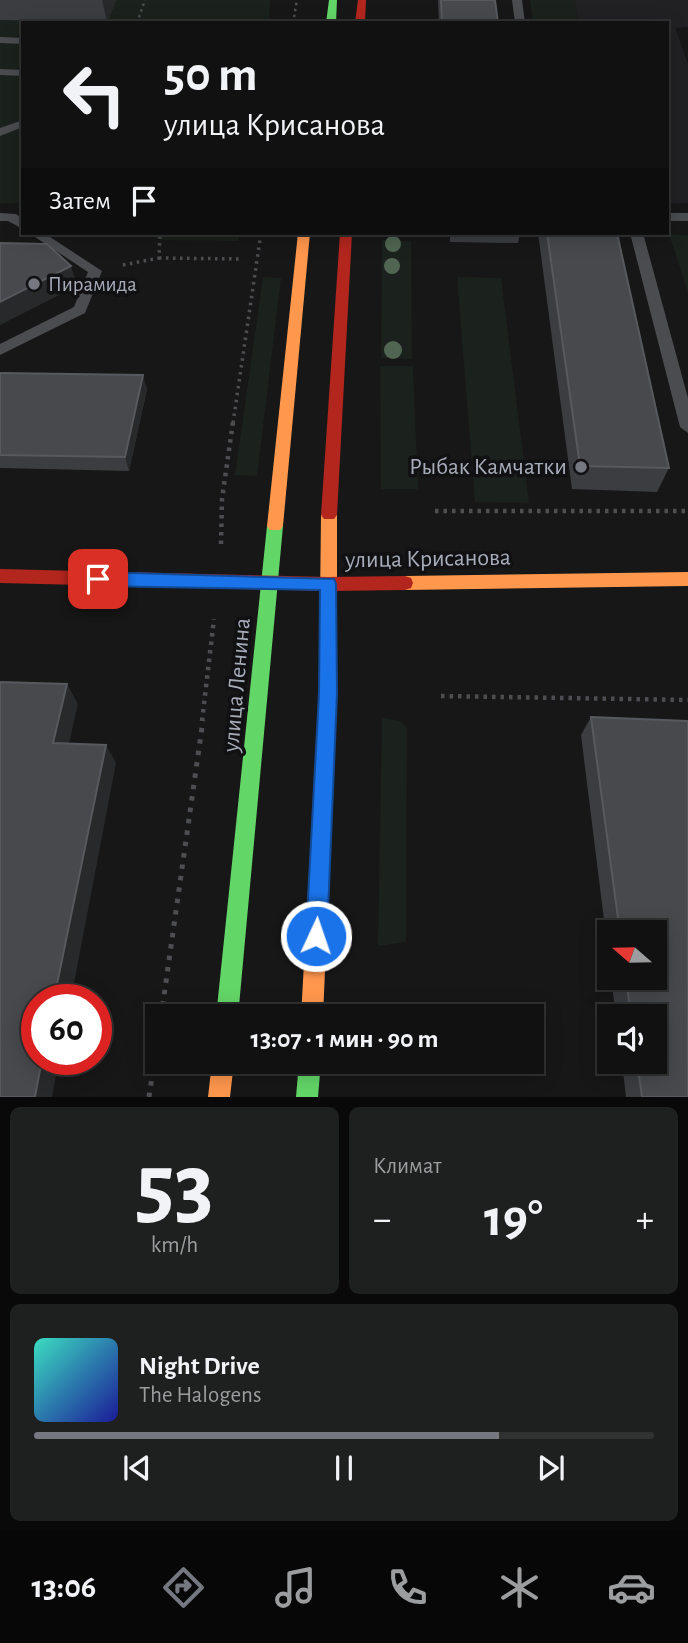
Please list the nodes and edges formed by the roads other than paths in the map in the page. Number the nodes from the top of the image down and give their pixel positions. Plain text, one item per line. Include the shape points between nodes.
1 (333, 0) edge
2 (362, 0) edge
3 (517, 0) edge
4 (331, 21) edge
5 (360, 21) edge
6 (520, 21) edge
7 (0, 40) edge
8 (21, 41) edge
9 (0, 72) edge
10 (21, 73) edge
11 (21, 124) edge
12 (0, 132) edge
13 (669, 216) edge
14 (0, 217) edge
15 (688, 217) edge
16 (21, 224) edge
17 (38, 235) edge
18 (304, 235) edge
19 (346, 235) edge
20 (637, 235) edge
21 (0, 350) edge
22 (684, 397) edge
23 (688, 427) edge
24 (0, 576) edge
25 (688, 579) edge
26 (269, 583) junction
27 (328, 584) junction
28 (228, 1004) edge
29 (313, 1004) edge
30 (222, 1074) edge
31 (309, 1074) edge
32 (219, 1097) edge
33 (307, 1097) edge

1 - 4 main road
2 - 5 main road
3 - 6 lane
7 - 8 lane
9 - 10 lane
11 - 12 lane
13 - 15 lane
14 - 16 lane
17 - 21 lane via 95,271 79,310
18 - 26 main road, улица Ленина
19 - 27 main road
20 - 22 lane
22 - 23 lane
24 - 26 main road, улица Крисанова
25 - 27 main road, улица Крисанова
26 - 27 main road, улица Крисанова
26 - 28 main road, улица Ленина
27 - 29 main road via 328,693
30 - 32 main road
31 - 33 main road

